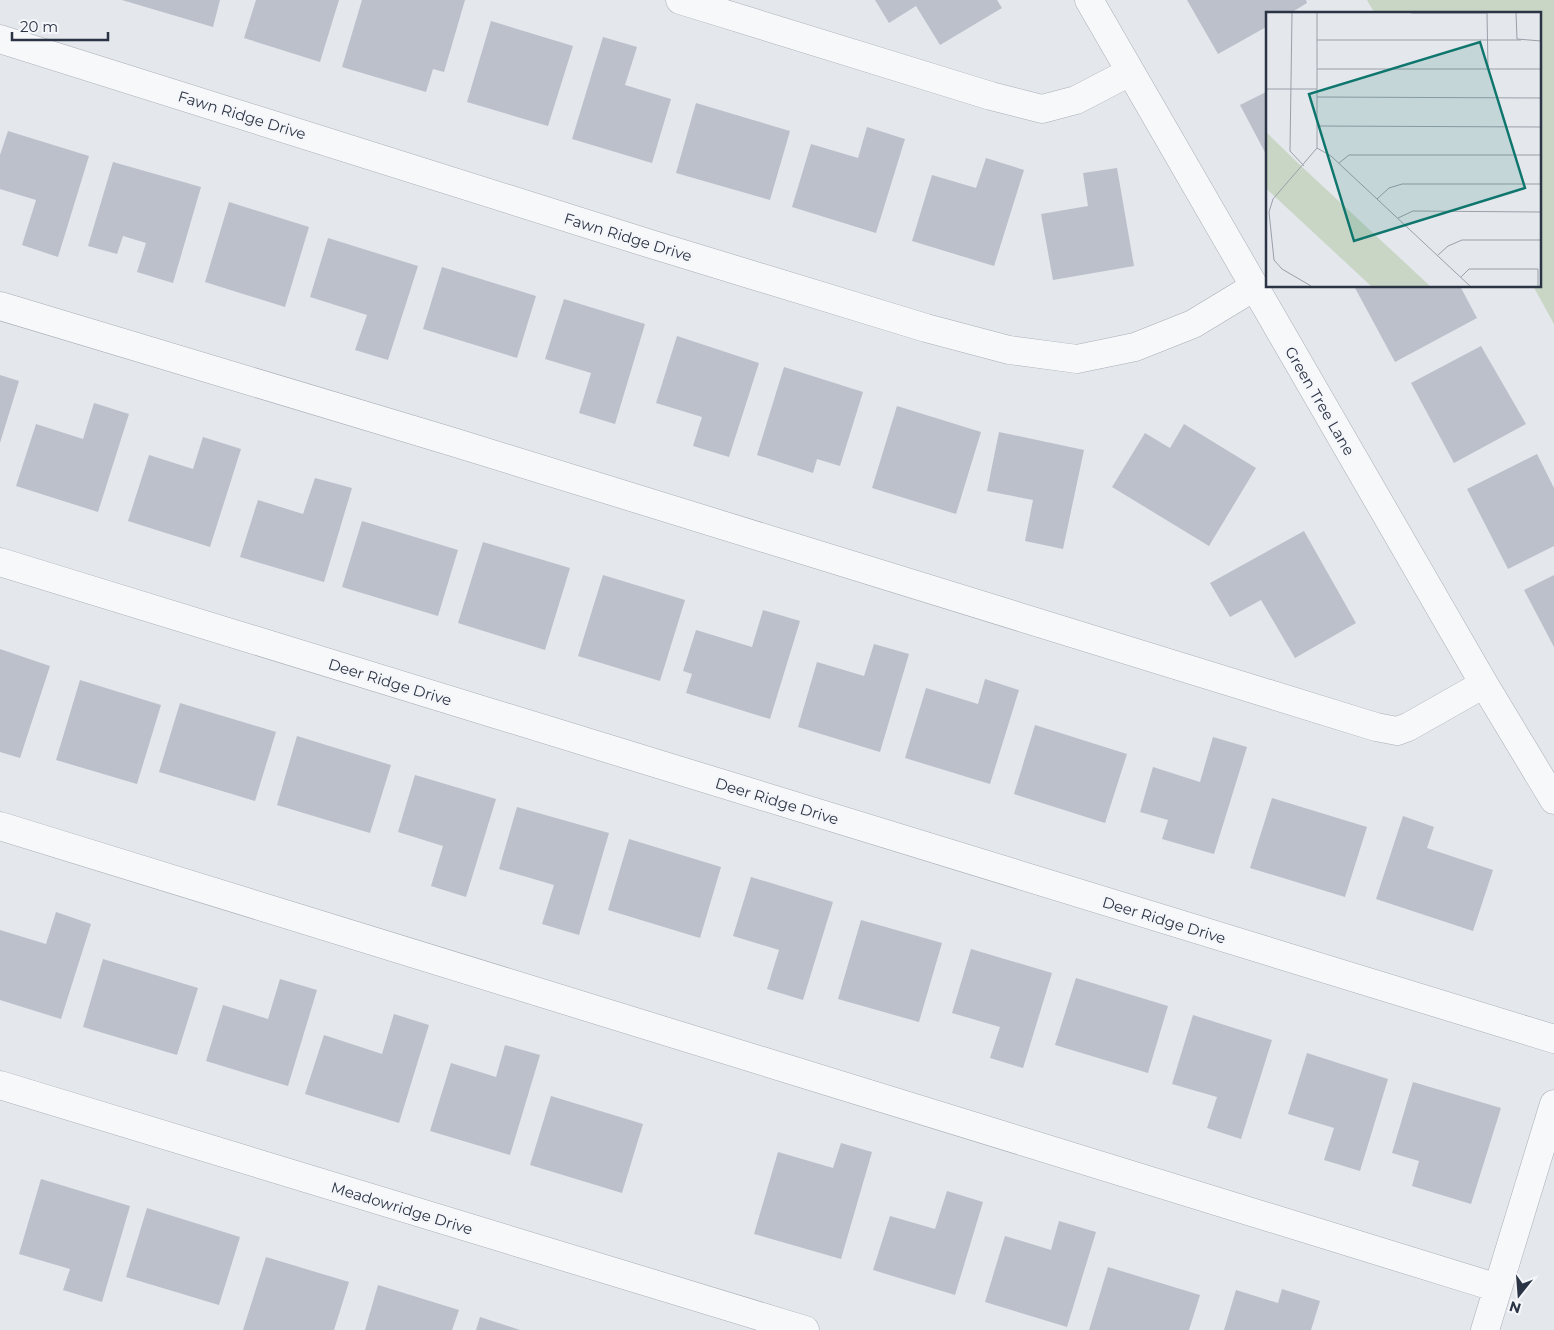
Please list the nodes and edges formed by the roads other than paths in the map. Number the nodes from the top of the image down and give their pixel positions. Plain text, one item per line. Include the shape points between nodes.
1 (680, 0) edge
2 (1088, 0) edge
3 (0, 39) edge
4 (1130, 72) junction
5 (1254, 287) junction
6 (0, 306) edge
7 (0, 562) edge
8 (1484, 684) junction
9 (1554, 800) edge
10 (0, 826) edge
11 (1554, 1039) edge
12 (2, 1093) edge
13 (1554, 1104) edge
14 (1498, 1288) junction
15 (805, 1330) edge
16 (1485, 1330) edge

1 - 4 street via 1042,109 1076,100
2 - 4 street, Green Tree Lane
3 - 5 street, Fawn Ridge Drive via 654,245 1008,350 1077,358 1135,347 1193,324
4 - 5 street, Green Tree Lane
5 - 8 street, Green Tree Lane
6 - 8 street via 1376,727 1396,731 1408,727
7 - 11 street, Deer Ridge Drive
8 - 9 street, Green Tree Lane
10 - 14 street
12 - 15 street, Meadowridge Drive
13 - 14 street
14 - 16 street

